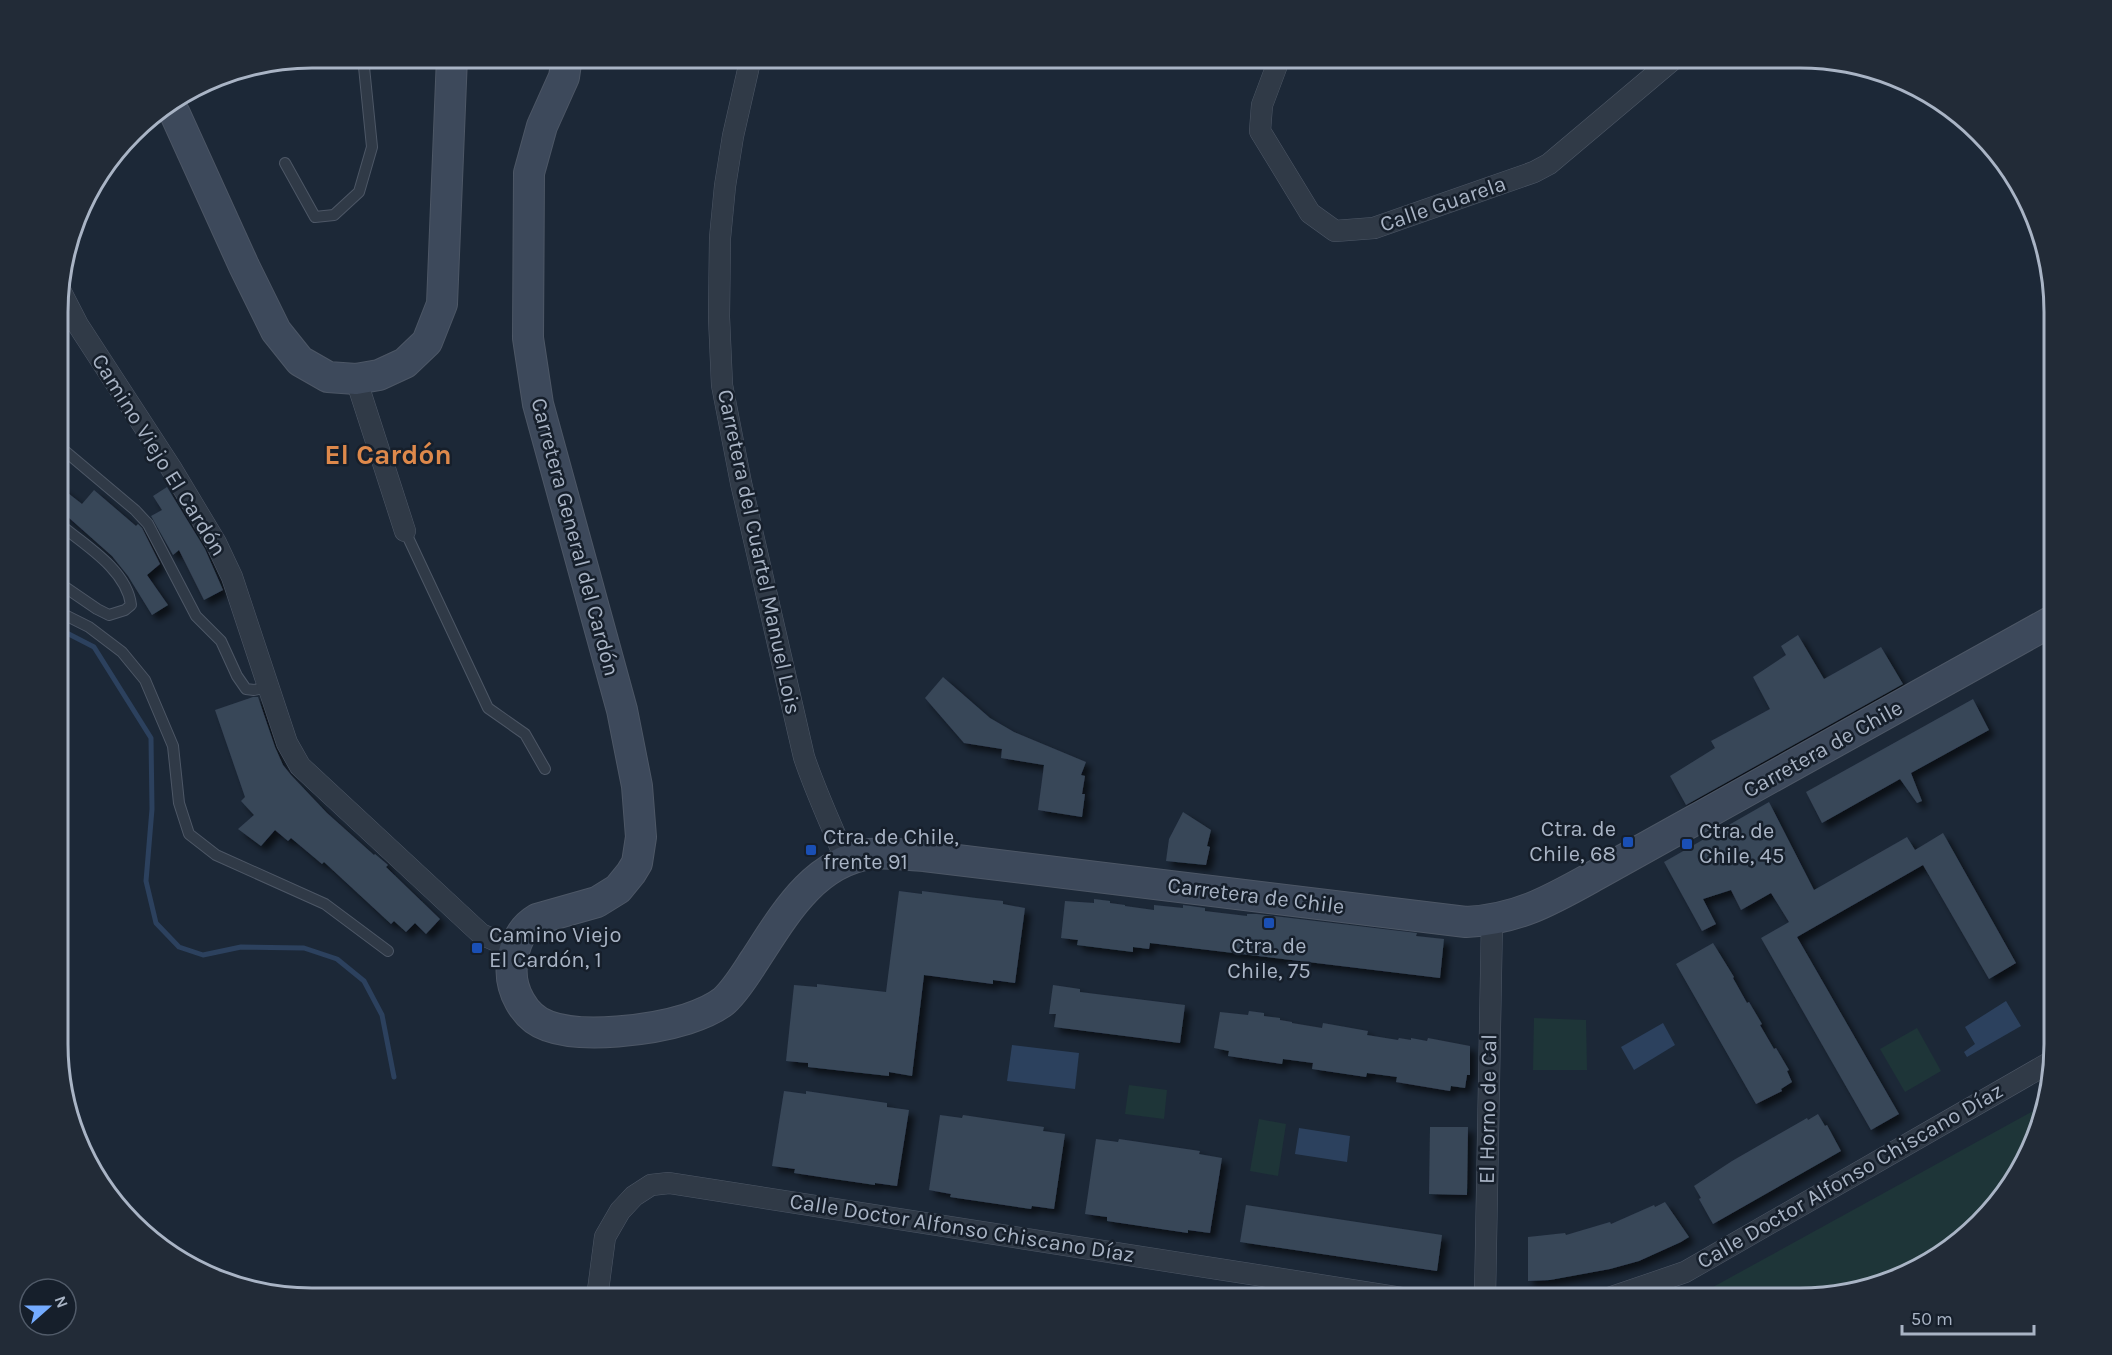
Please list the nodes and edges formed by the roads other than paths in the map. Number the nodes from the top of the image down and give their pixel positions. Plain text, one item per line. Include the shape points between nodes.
1 (364, 68) edge
2 (452, 68) edge
3 (565, 68) edge
4 (748, 68) edge
5 (1276, 68) edge
6 (1663, 68) edge
7 (173, 111) edge
8 (285, 163) dead end
9 (68, 306) edge
10 (356, 380) junction
11 (68, 454) edge
12 (405, 531) joint
13 (68, 532) edge
14 (68, 590) edge
15 (68, 616) edge
16 (2044, 626) edge
17 (268, 687) junction
18 (544, 769) dead end
19 (846, 861) junction
20 (1492, 920) junction
21 (514, 949) junction
22 (388, 951) dead end
23 (2043, 1066) edge
24 (598, 1288) edge
25 (1339, 1288) edge
26 (1485, 1288) edge
27 (1638, 1288) edge

1 - 8 lane via 372,147 359,192 334,215 315,217
2 - 10 street via 442,304 427,342 405,363
3 - 21 street, Carretera General del Cardón via 542,126 529,173 528,338 537,404 622,710 637,786 641,837 637,863 618,889 597,902 530,923
4 - 19 street, Carretera del Cuartel Manuel Lois via 733,136 720,238 722,385 804,758
5 - 6 street, Calle Guarela via 1262,105 1260,131 1310,213 1335,231 1374,228 1534,172 1549,164
7 - 10 street via 276,331 300,362 328,377
9 - 17 street, Camino Viejo El Cardón via 216,543 232,577
10 - 12 street
11 - 17 lane via 148,524 196,616 221,641 246,689
12 - 18 lane via 488,708 525,734
13 - 14 lane via 116,573 131,605 110,615
15 - 22 lane via 122,652 145,680 173,746 180,803 189,834 216,855 325,904
16 - 20 street, Carretera de Chile via 1554,898
17 - 21 street, Camino Viejo El Cardón via 287,743 300,766 481,934
19 - 20 street, Carretera de Chile via 880,853 924,856 1466,922
19 - 21 street, Carretera de Chile via 824,872 806,888 722,1003 679,1021 630,1030 585,1032 548,1026 534,1019 519,999 513,984
20 - 26 street, El Horno de Cal
23 - 27 street, Calle Doctor Alfonso Chiscano Díaz via 1684,1272
24 - 25 street, Calle Doctor Alfonso Chiscano Díaz via 605,1237 620,1211 651,1185 669,1183

